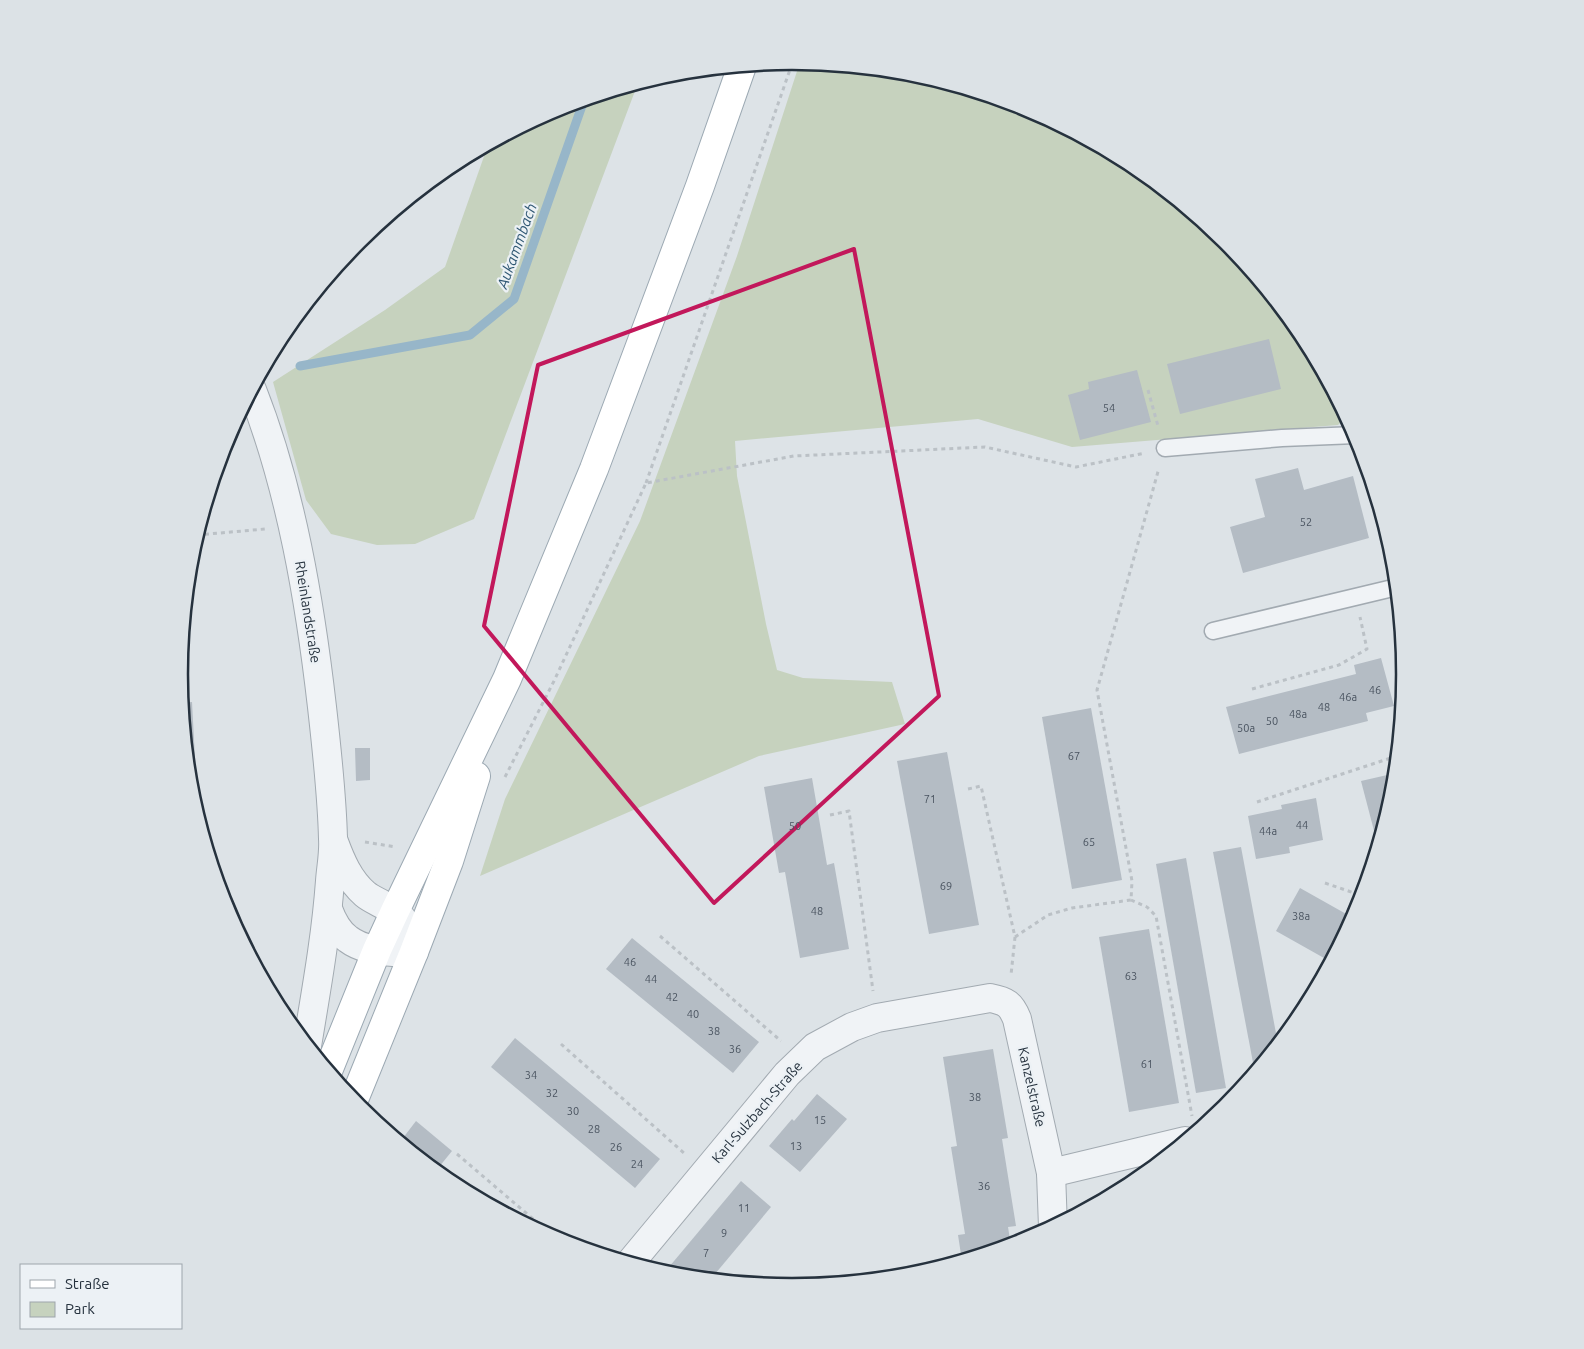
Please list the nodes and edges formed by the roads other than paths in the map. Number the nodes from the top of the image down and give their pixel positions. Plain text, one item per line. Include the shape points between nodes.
1 (740, 72) edge
2 (255, 398) edge
3 (1347, 435) edge
4 (1165, 448) road end
5 (1390, 589) edge
6 (1212, 631) dead end
7 (507, 679) junction
8 (333, 840) junction
9 (328, 909) junction
10 (395, 911) junction
11 (377, 950) junction
12 (414, 952) junction
13 (1007, 1003) joint
14 (308, 1037) edge
15 (331, 1064) edge
16 (357, 1093) edge
17 (1184, 1134) edge
18 (1051, 1173) junction
19 (1053, 1220) edge
20 (634, 1258) edge

1 - 7 main road via 594,469
2 - 8 street, Rheinlandstraße via 271,443 305,584 327,752
3 - 4 lane
5 - 6 lane
7 - 10 main road
7 - 12 main road via 449,861
8 - 9 street, Rheinlandstraße
8 - 10 street, Rheinlandstraße via 346,872 366,895
9 - 11 street via 347,939
9 - 14 street, Rheinlandstraße
10 - 11 main road
10 - 12 street, Rheinlandstraße via 409,929
11 - 12 street
11 - 15 main road
12 - 16 main road
13 - 18 street, Kanzelstraße via 1017,1019
13 - 20 street, Karl-Sulzbach-Straße via 990,998 877,1018 815,1047 787,1074
17 - 18 street
18 - 19 street, Kanzelstraße

